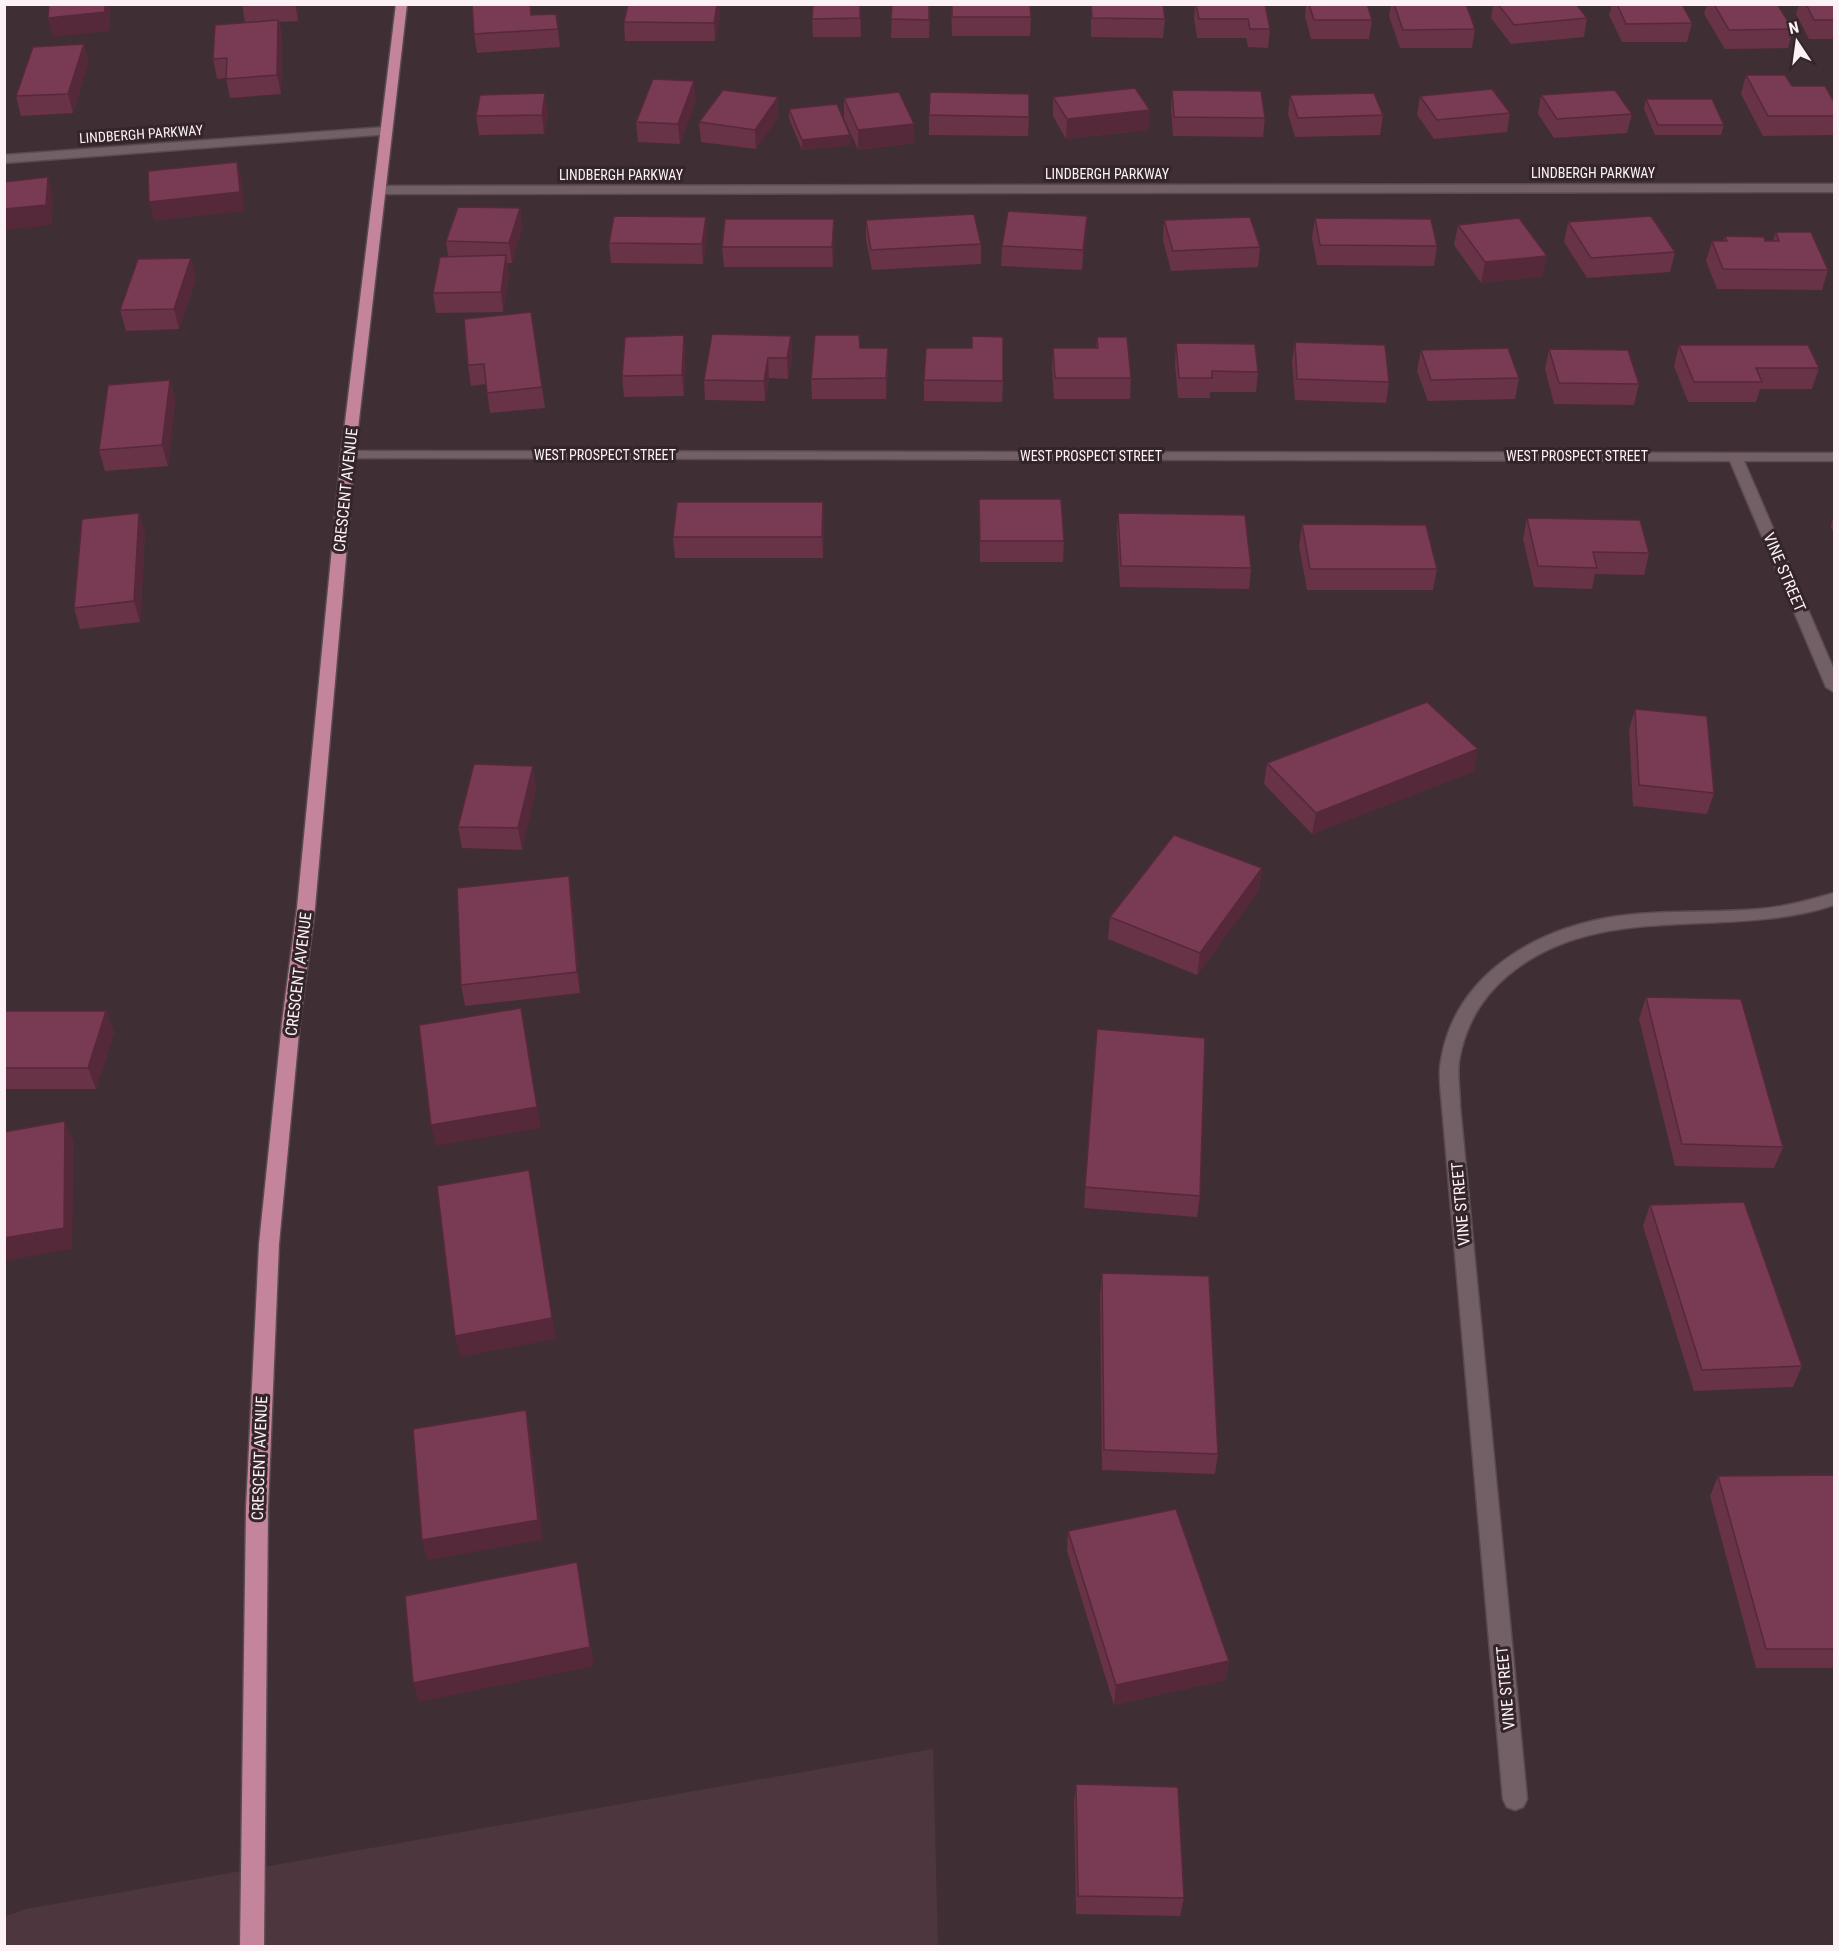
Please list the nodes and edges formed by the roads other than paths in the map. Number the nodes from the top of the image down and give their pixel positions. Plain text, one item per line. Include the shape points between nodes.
1 (402, 4) edge
2 (386, 131) junction
3 (4, 159) edge
4 (1834, 188) edge
5 (379, 190) junction
6 (348, 455) junction
7 (1735, 456) junction
8 (1834, 456) edge
9 (1834, 687) edge
10 (1834, 899) edge
11 (1515, 1799) dead end
12 (252, 1947) edge

1 - 2 main road, CRESCENT AVENUE
2 - 3 street, LINDBERGH PARKWAY
2 - 5 main road, CRESCENT AVENUE
4 - 5 street, LINDBERGH PARKWAY
5 - 6 main road, CRESCENT AVENUE
6 - 7 street, WEST PROSPECT STREET
6 - 12 main road, CRESCENT AVENUE via 306,908 269,1244 257,1508
7 - 8 street, WEST PROSPECT STREET
7 - 9 street, VINE STREET
10 - 11 street, VINE STREET via 1810,909 1767,915 1624,921 1572,932 1528,951 1493,976 1463,1016 1450,1060 1451,1106

